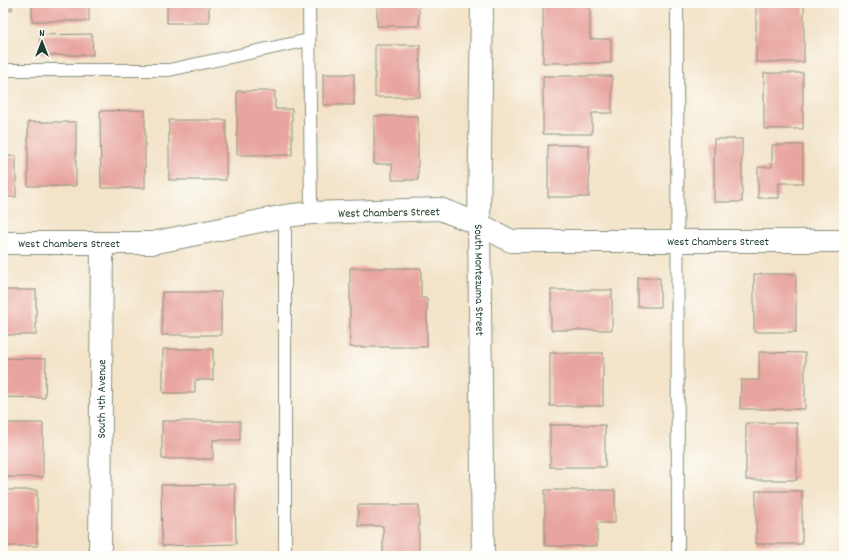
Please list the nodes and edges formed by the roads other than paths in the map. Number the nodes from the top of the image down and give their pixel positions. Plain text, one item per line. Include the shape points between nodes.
1 (309, 3) edge
2 (482, 3) edge
3 (676, 3) edge
4 (309, 40) junction
5 (3, 70) edge
6 (312, 213) junction
7 (285, 216) junction
8 (479, 224) junction
9 (844, 241) edge
10 (677, 242) junction
11 (3, 243) edge
12 (102, 243) junction
13 (100, 556) edge
14 (285, 556) edge
15 (483, 556) edge
16 (678, 556) edge

1 - 4 lane
2 - 8 street, South Montezuma Street
3 - 10 lane
4 - 5 lane via 169,70
4 - 6 lane
6 - 7 street, West Chambers Street
6 - 8 street, West Chambers Street via 440,209
7 - 12 street, West Chambers Street via 152,243
7 - 14 lane
8 - 10 street, West Chambers Street via 511,241
8 - 15 street, South Montezuma Street
9 - 10 street, West Chambers Street
10 - 16 lane
11 - 12 street, West Chambers Street
12 - 13 street, South 4th Avenue

